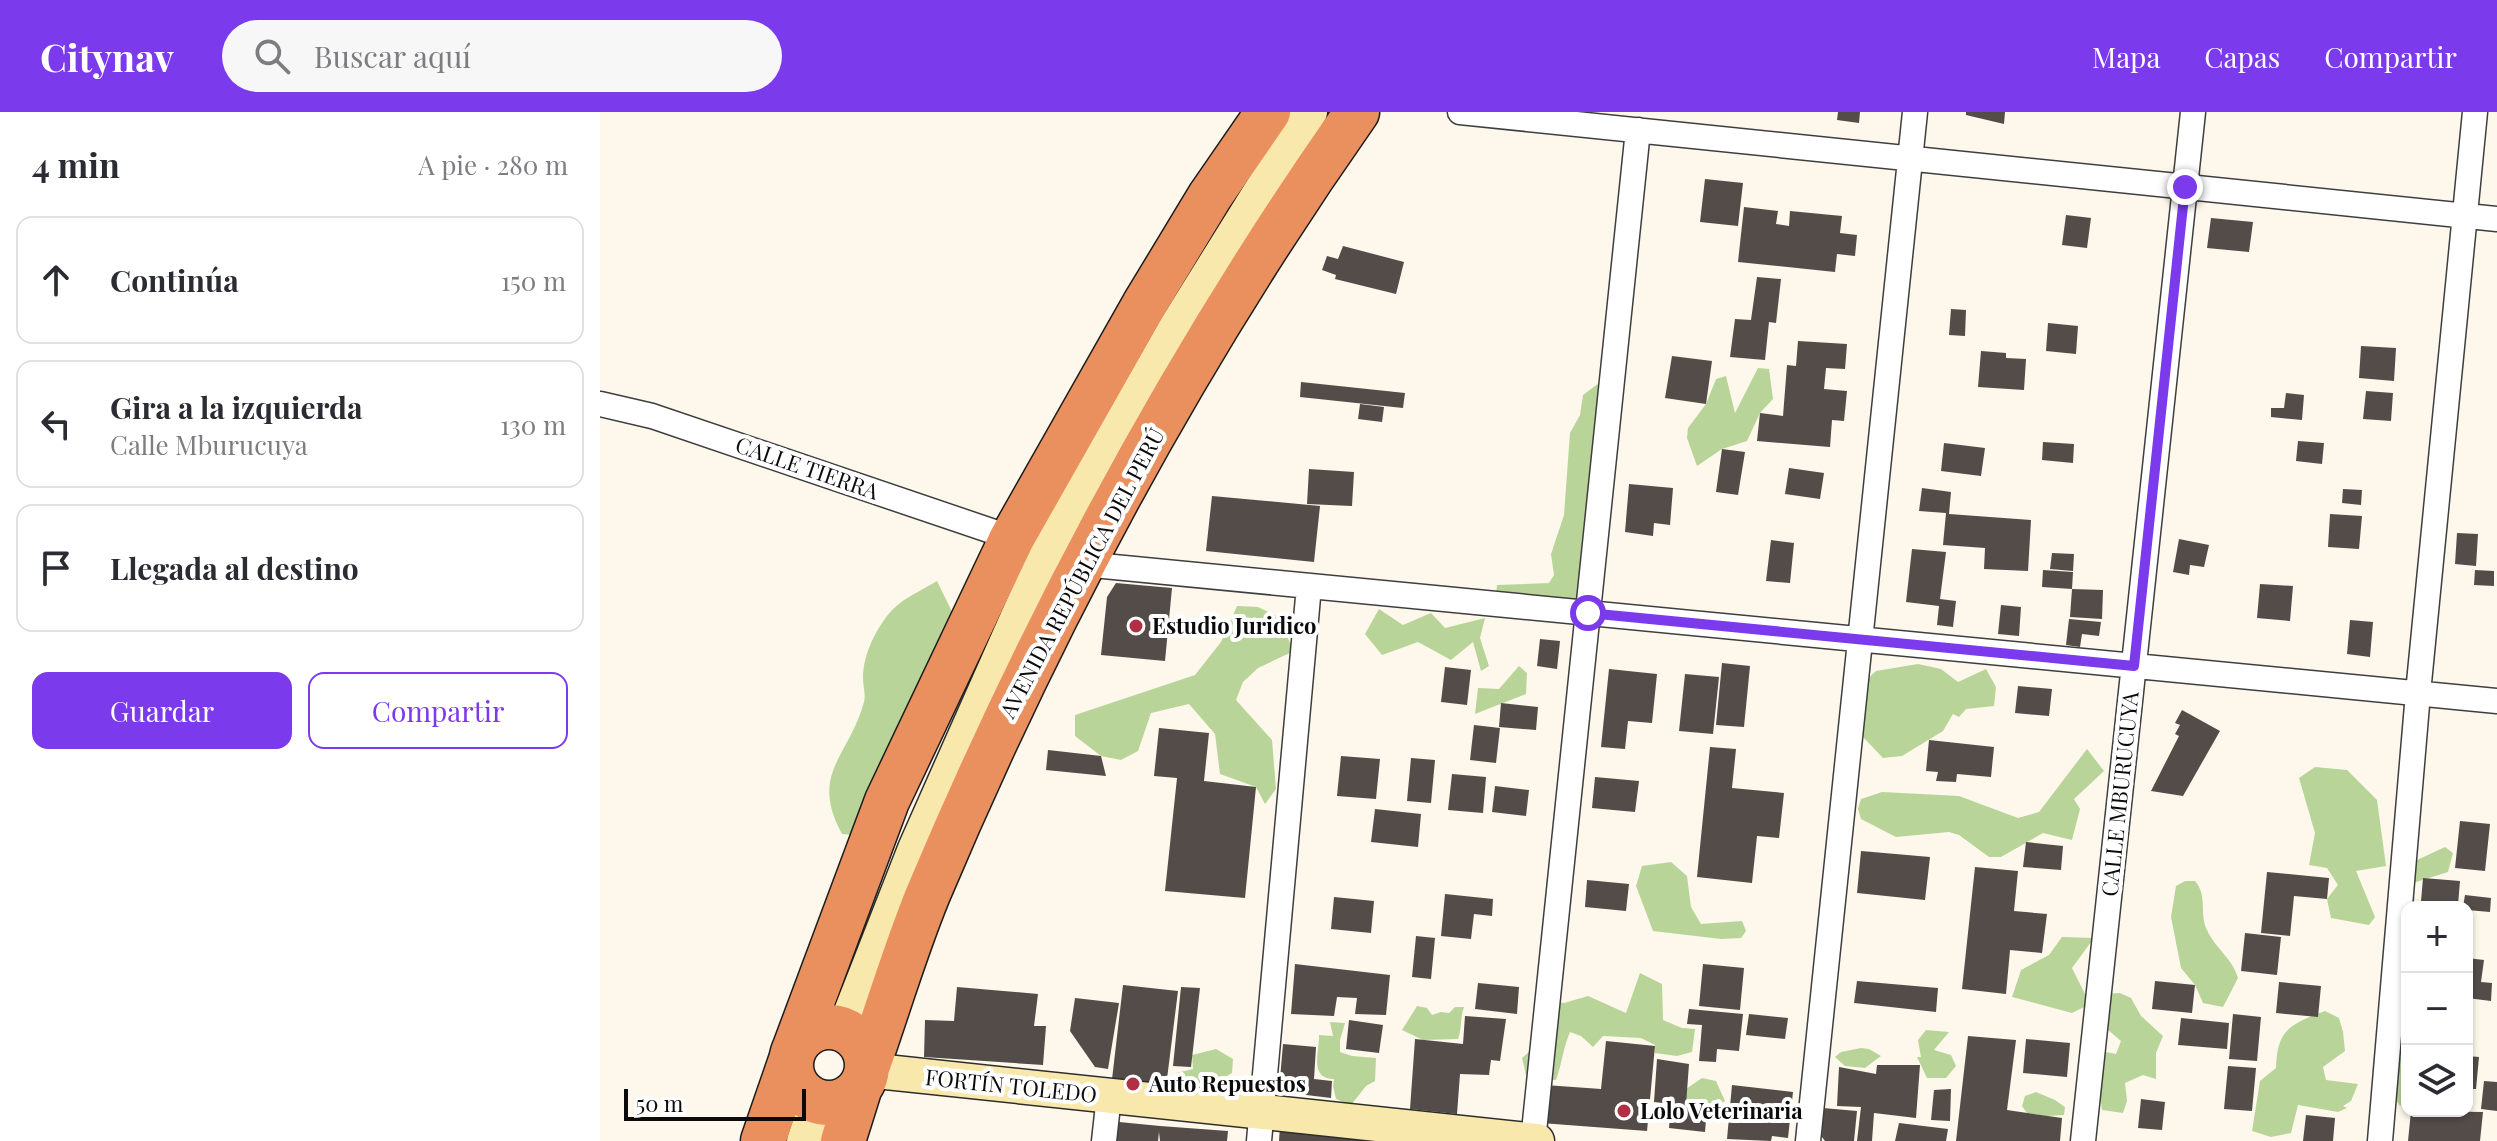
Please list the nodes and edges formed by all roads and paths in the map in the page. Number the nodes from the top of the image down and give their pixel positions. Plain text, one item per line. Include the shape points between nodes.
1 (1268, 112) edge
2 (1310, 112) edge
3 (1357, 112) edge
4 (1460, 112) edge
5 (1915, 112) edge
6 (2193, 112) edge
7 (2475, 112) edge
8 (1638, 130) junction
9 (1910, 158) junction
10 (2185, 187) junction
11 (2465, 216) junction
12 (2497, 219) edge
13 (600, 404) edge
14 (1012, 538) junction
15 (1083, 564) junction
16 (1309, 586) junction
17 (1588, 613) junction
18 (1860, 639) junction
19 (2134, 666) junction
20 (2418, 693) junction
21 (2497, 701) edge
22 (792, 1055) junction
23 (860, 1064) junction
24 (1109, 1096) junction
25 (810, 1122) edge
26 (1261, 1126) edge
27 (763, 1141) edge
28 (843, 1141) edge
29 (1104, 1141) edge
30 (1535, 1141) edge
31 (1808, 1141) edge
32 (2083, 1141) edge
33 (2380, 1141) edge

1 - 14 highway via 1144,305
2 - 23 street via 1176,327 1043,560 915,849
3 - 15 highway, AVENIDA REPÚBLICA DEL PERÚ via 1306,184 1180,389
4 - 8 street
5 - 9 street
6 - 10 street, CALLE MBURUCUYA
7 - 11 street
8 - 9 street
8 - 17 street
9 - 10 street
9 - 18 street
10 - 11 street
10 - 19 street, CALLE MBURUCUYA
11 - 12 street
11 - 20 street
13 - 14 street, CALLE TIERRA via 652,416
14 - 22 highway via 887,801
15 - 16 street
15 - 23 highway, AVENIDA REPÚBLICA DEL PERÚ via 1006,718
16 - 17 street
16 - 26 street
17 - 18 street
17 - 30 street
18 - 19 street
18 - 31 street
19 - 20 street
19 - 32 street, CALLE MBURUCUYA
20 - 21 street
20 - 33 street
22 - 23 highway via 802,1038 829,1027
22 - 25 highway via 792,1078 809,1098
22 - 27 highway
23 - 24 street, FORTÍN TOLEDO
23 - 25 highway via 844,1101
23 - 28 highway, AVENIDA REPÚBLICA DEL PERÚ
24 - 26 street, FORTÍN TOLEDO
24 - 29 street
26 - 30 street, FORTÍN TOLEDO

